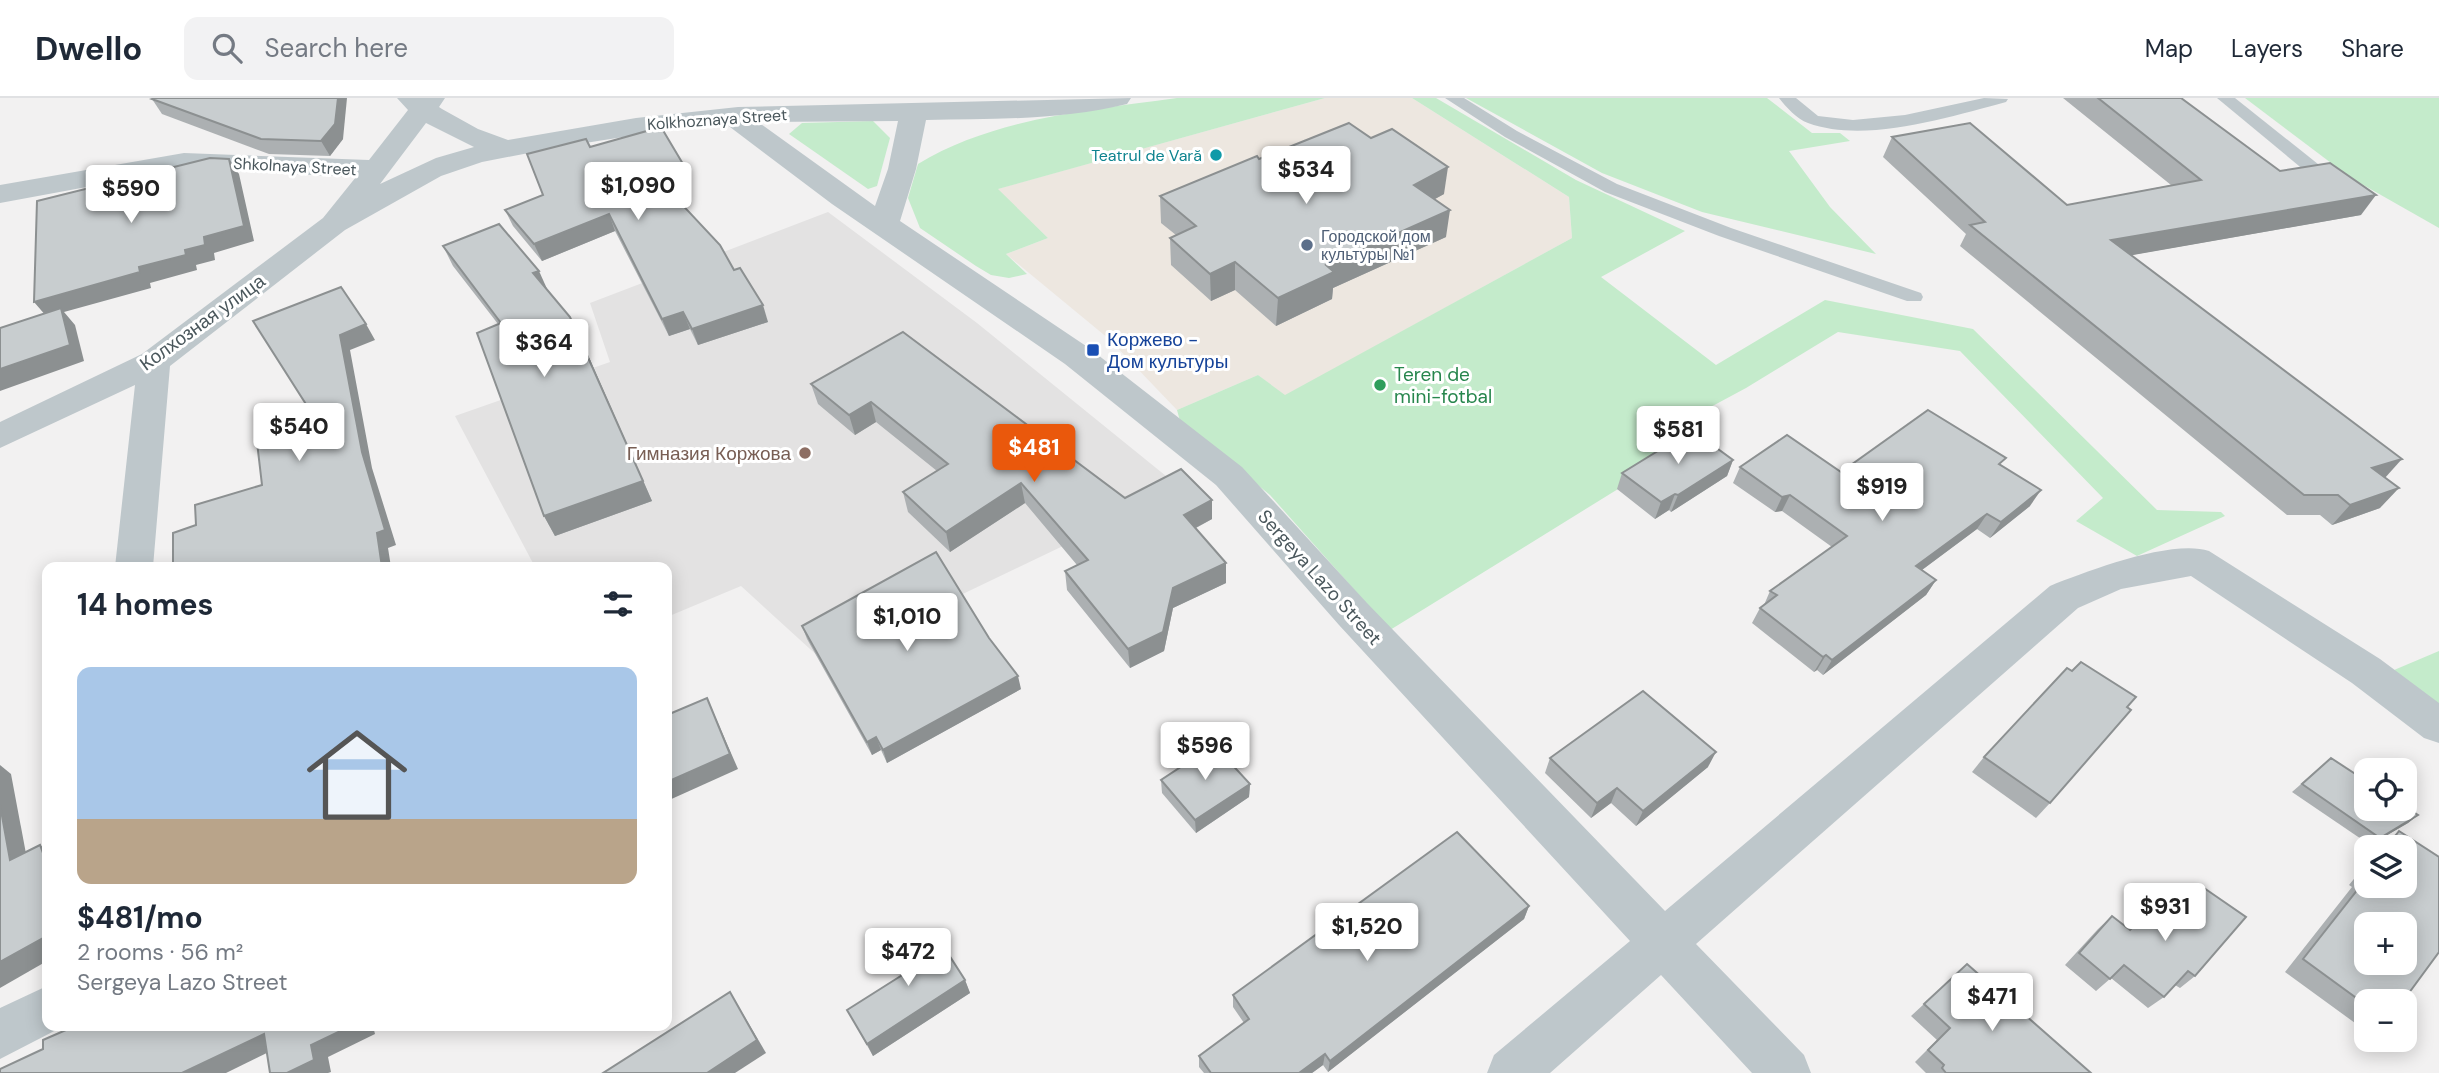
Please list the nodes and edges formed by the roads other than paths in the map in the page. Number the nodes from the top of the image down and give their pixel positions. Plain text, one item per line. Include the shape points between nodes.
1 (1118, 98) edge
2 (1453, 98) edge
3 (1787, 98) edge
4 (2225, 98) edge
5 (2000, 99) edge
6 (422, 102) edge
7 (914, 112) junction
8 (732, 116) junction
9 (508, 149) junction
10 (375, 169) junction
11 (2322, 176) edge
12 (0, 194) edge
13 (334, 224) junction
14 (884, 224) junction
15 (1914, 297) dead end
16 (154, 362) junction
17 (0, 436) edge
18 (134, 562) edge
19 (2439, 726) edge
20 (1661, 944) junction
21 (42, 1012) edge
22 (0, 1035) edge
23 (1512, 1073) edge
24 (1786, 1073) edge

1 - 7 street, Kolkhoznaya Street via 1059,108
2 - 15 lane via 1611,188
3 - 5 lane via 1811,119 1847,126
4 - 11 lane
6 - 9 street via 478,141
6 - 10 street, Shkolnaya Street
7 - 8 street, Kolkhoznaya Street
7 - 14 street
8 - 9 street, Kolkhoznaya Street via 646,123
8 - 14 street, Sergeya Lazo Street
9 - 13 street, Kolkhoznaya Street via 434,169
10 - 12 street, Shkolnaya Street via 184,161
10 - 13 street, Колхозная улица
13 - 16 street, Колхозная улица
14 - 20 street, Sergeya Lazo Street via 1077,356 1228,476
16 - 17 street, Колхозная улица
16 - 18 street
19 - 20 street via 2366,671 2196,561 2115,576 2064,597
20 - 23 street
20 - 24 street, Sergeya Lazo Street
21 - 22 street

